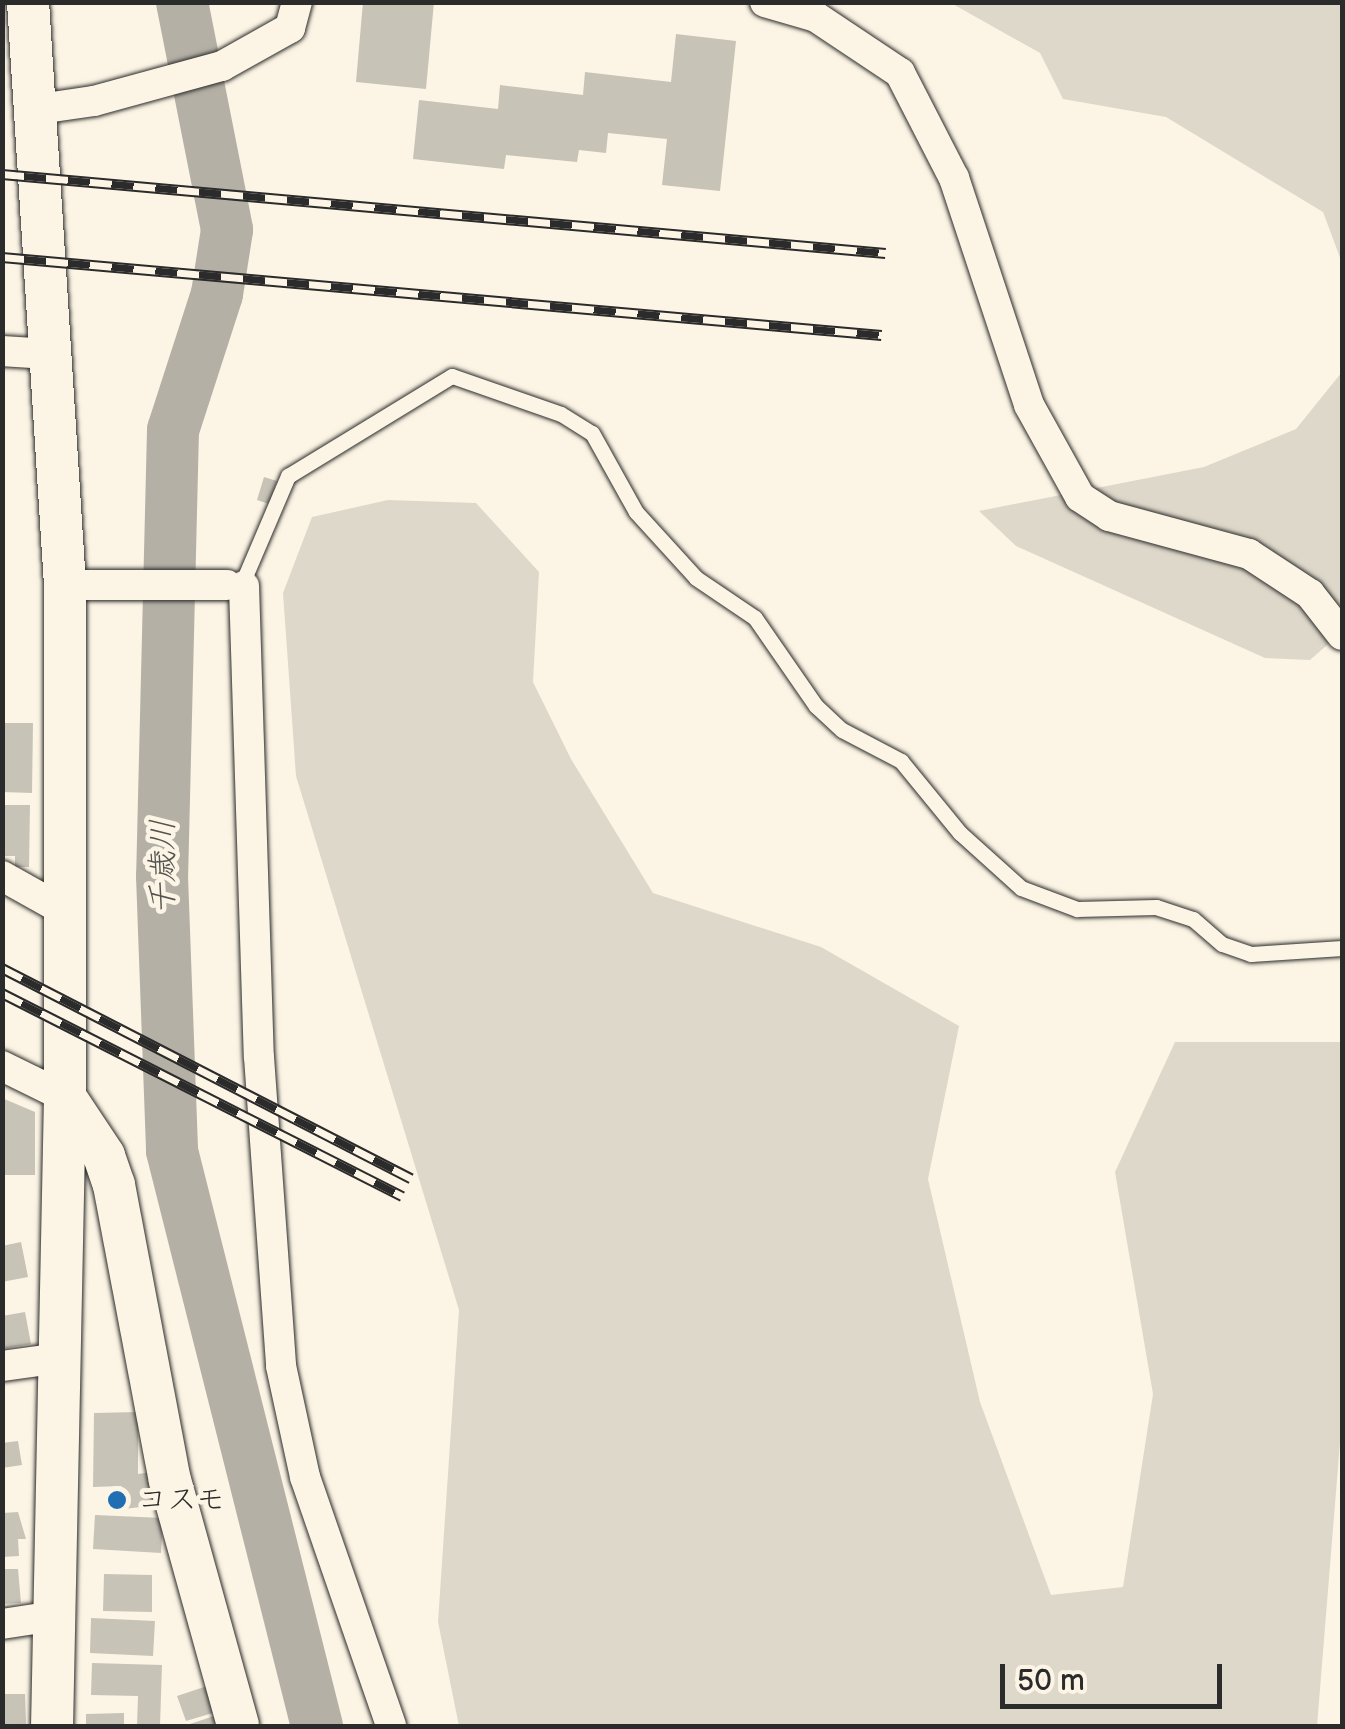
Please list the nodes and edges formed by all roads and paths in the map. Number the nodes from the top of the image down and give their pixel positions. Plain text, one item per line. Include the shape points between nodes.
1 (28, 2) edge
2 (296, 2) edge
3 (765, 2) edge
4 (32, 110) junction
5 (2, 351) edge
6 (49, 354) junction
7 (73, 585) junction
8 (236, 586) junction
9 (1342, 635) edge
10 (2, 876) edge
11 (62, 909) junction
12 (1342, 948) edge
13 (2, 1066) edge
14 (65, 1098) junction
15 (60, 1358) junction
16 (2, 1366) edge
17 (54, 1616) junction
18 (2, 1624) edge
19 (52, 1726) edge
20 (238, 1726) edge
21 (391, 1726) edge

1 - 4 street
2 - 4 street via 290,28 222,66 94,101
3 - 9 street via 816,17 900,73 954,178 1029,405 1080,497 1109,516 1250,554 1310,594
4 - 6 street
5 - 6 street
6 - 7 street
7 - 8 street
7 - 11 street
8 - 12 lane via 288,476 452,376 560,414 592,433 636,512 696,578 756,618 816,706 842,730 901,760 960,833 1021,888 1077,909 1156,907 1192,919 1222,944 1251,954
8 - 21 street via 280,1366 305,1476
10 - 11 street
11 - 14 street
13 - 14 street
14 - 15 street
14 - 20 street via 104,1156 114,1185 170,1480
15 - 16 street
15 - 17 street
17 - 18 street
17 - 19 street

